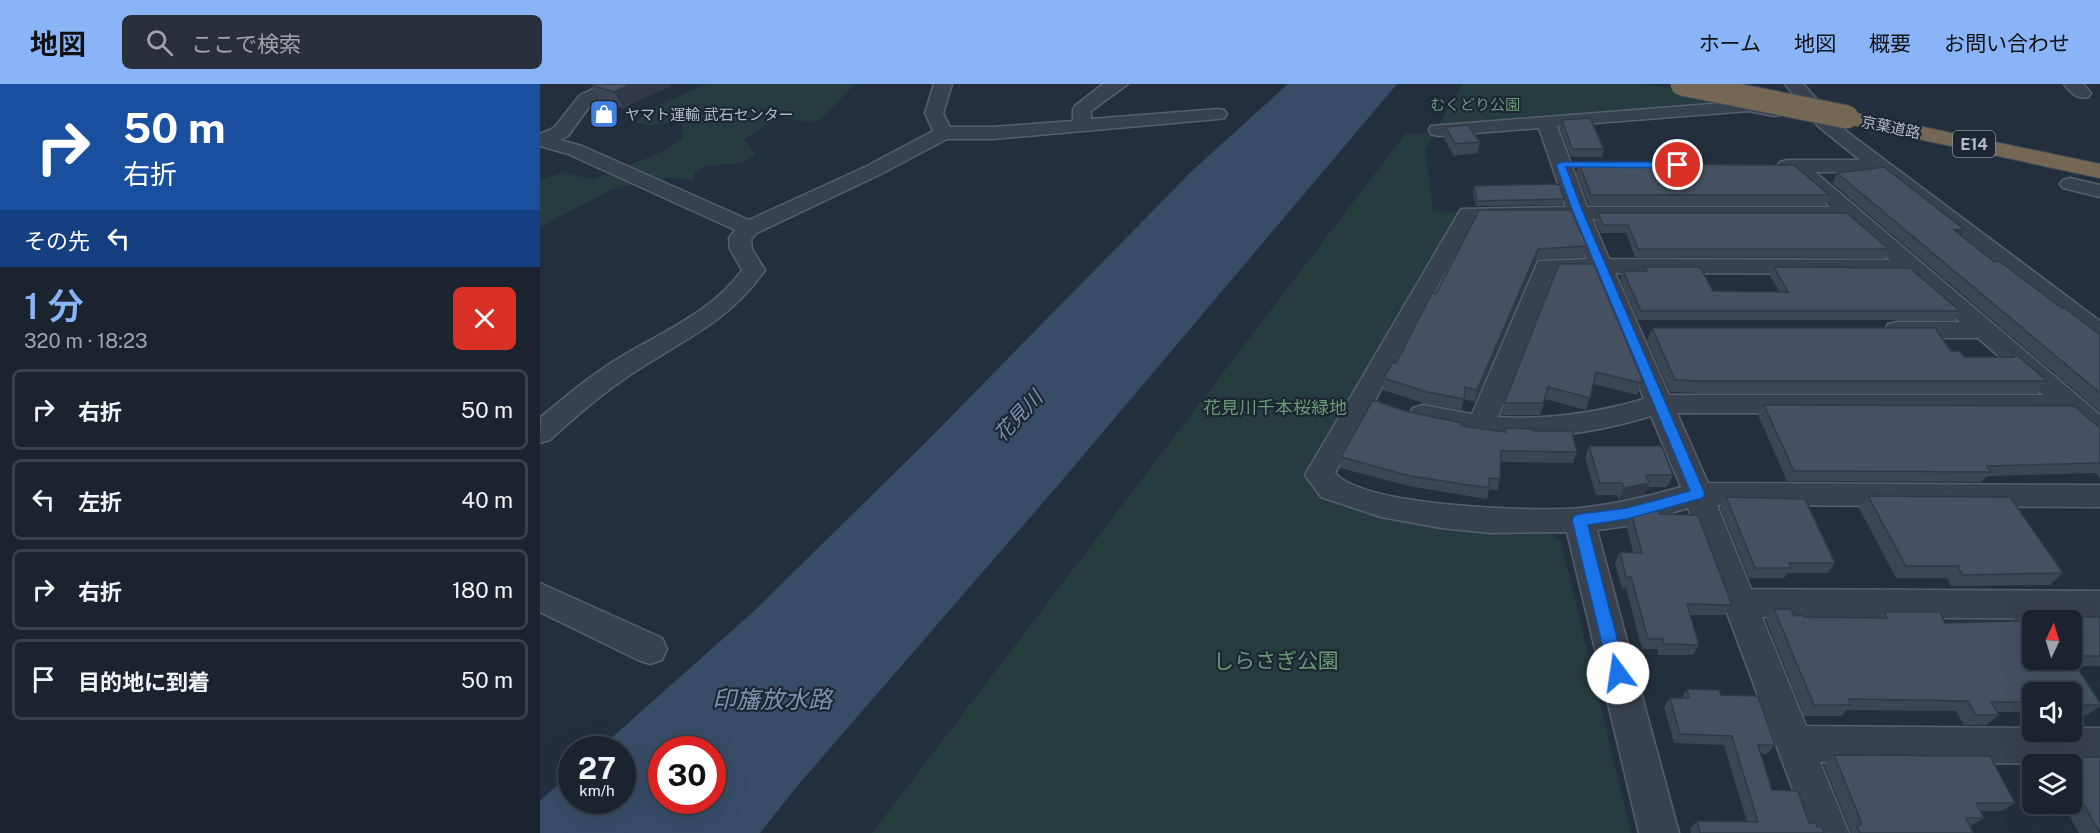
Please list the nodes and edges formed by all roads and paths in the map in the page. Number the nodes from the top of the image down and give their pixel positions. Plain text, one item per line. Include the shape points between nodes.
1 (618, 84) edge
2 (943, 84) edge
3 (1119, 84) edge
4 (1682, 84) edge
5 (1729, 84) edge
6 (1794, 84) edge
7 (1849, 113) junction
8 (1218, 114) dead end
9 (1546, 122) junction
10 (1826, 123) junction
11 (1082, 126) junction
12 (1438, 130) dead end
13 (943, 133) junction
14 (542, 140) edge
15 (2100, 161) edge
16 (1561, 165) junction
17 (1584, 165) edge
18 (1881, 166) junction
19 (2100, 171) edge
20 (2070, 184) dead end
21 (2100, 190) edge
22 (1578, 212) junction
23 (1850, 213) junction
24 (749, 228) junction
25 (1601, 266) junction
26 (1913, 267) junction
27 (1878, 330) edge
28 (1985, 330) junction
29 (2100, 333) edge
30 (1365, 396) junction
31 (1661, 404) junction
32 (2071, 405) junction
33 (1480, 427) junction
34 (2100, 430) edge
35 (540, 433) edge
36 (1698, 494) junction
37 (2100, 496) edge
38 (1579, 520) junction
39 (540, 597) edge
40 (1740, 603) junction
41 (2100, 605) edge
42 (650, 649) dead end
43 (1794, 744) junction
44 (2100, 746) edge
45 (1655, 818) edge
46 (1829, 833) edge

1 - 14 street via 586,99 561,132
2 - 13 street via 934,113
3 - 11 street via 1082,109
4 - 7 highway, 京葉道路 / E14, bridge
5 - 7 highway, 京葉道路 / E14
6 - 10 street
7 - 15 highway, 京葉道路 / E14
7 - 19 highway, 京葉道路 / E14
8 - 11 street
9 - 10 street via 1749,106
9 - 12 street
9 - 16 street
10 - 18 street
11 - 13 street
13 - 24 street
14 - 24 street via 575,150
16 - 17 street
16 - 22 street
18 - 23 street via 1784,166
18 - 29 street
20 - 21 street
22 - 23 street
22 - 25 street
22 - 30 street via 1468,213
23 - 26 street
24 - 35 street via 740,238 741,249 754,270 745,285 715,311 575,402
25 - 26 street
25 - 31 street via 1642,330
25 - 33 street via 1546,266
26 - 28 street
27 - 28 street
28 - 32 street
30 - 33 street via 1394,408
30 - 38 street via 1319,475 1331,489 1381,505 1442,516 1491,521
31 - 32 street
31 - 33 street via 1615,419 1562,428
31 - 36 street
32 - 34 street
36 - 37 street
36 - 38 street via 1627,514
36 - 40 street
38 - 45 street
39 - 42 street
40 - 41 street
40 - 43 street
43 - 44 street
43 - 46 street

